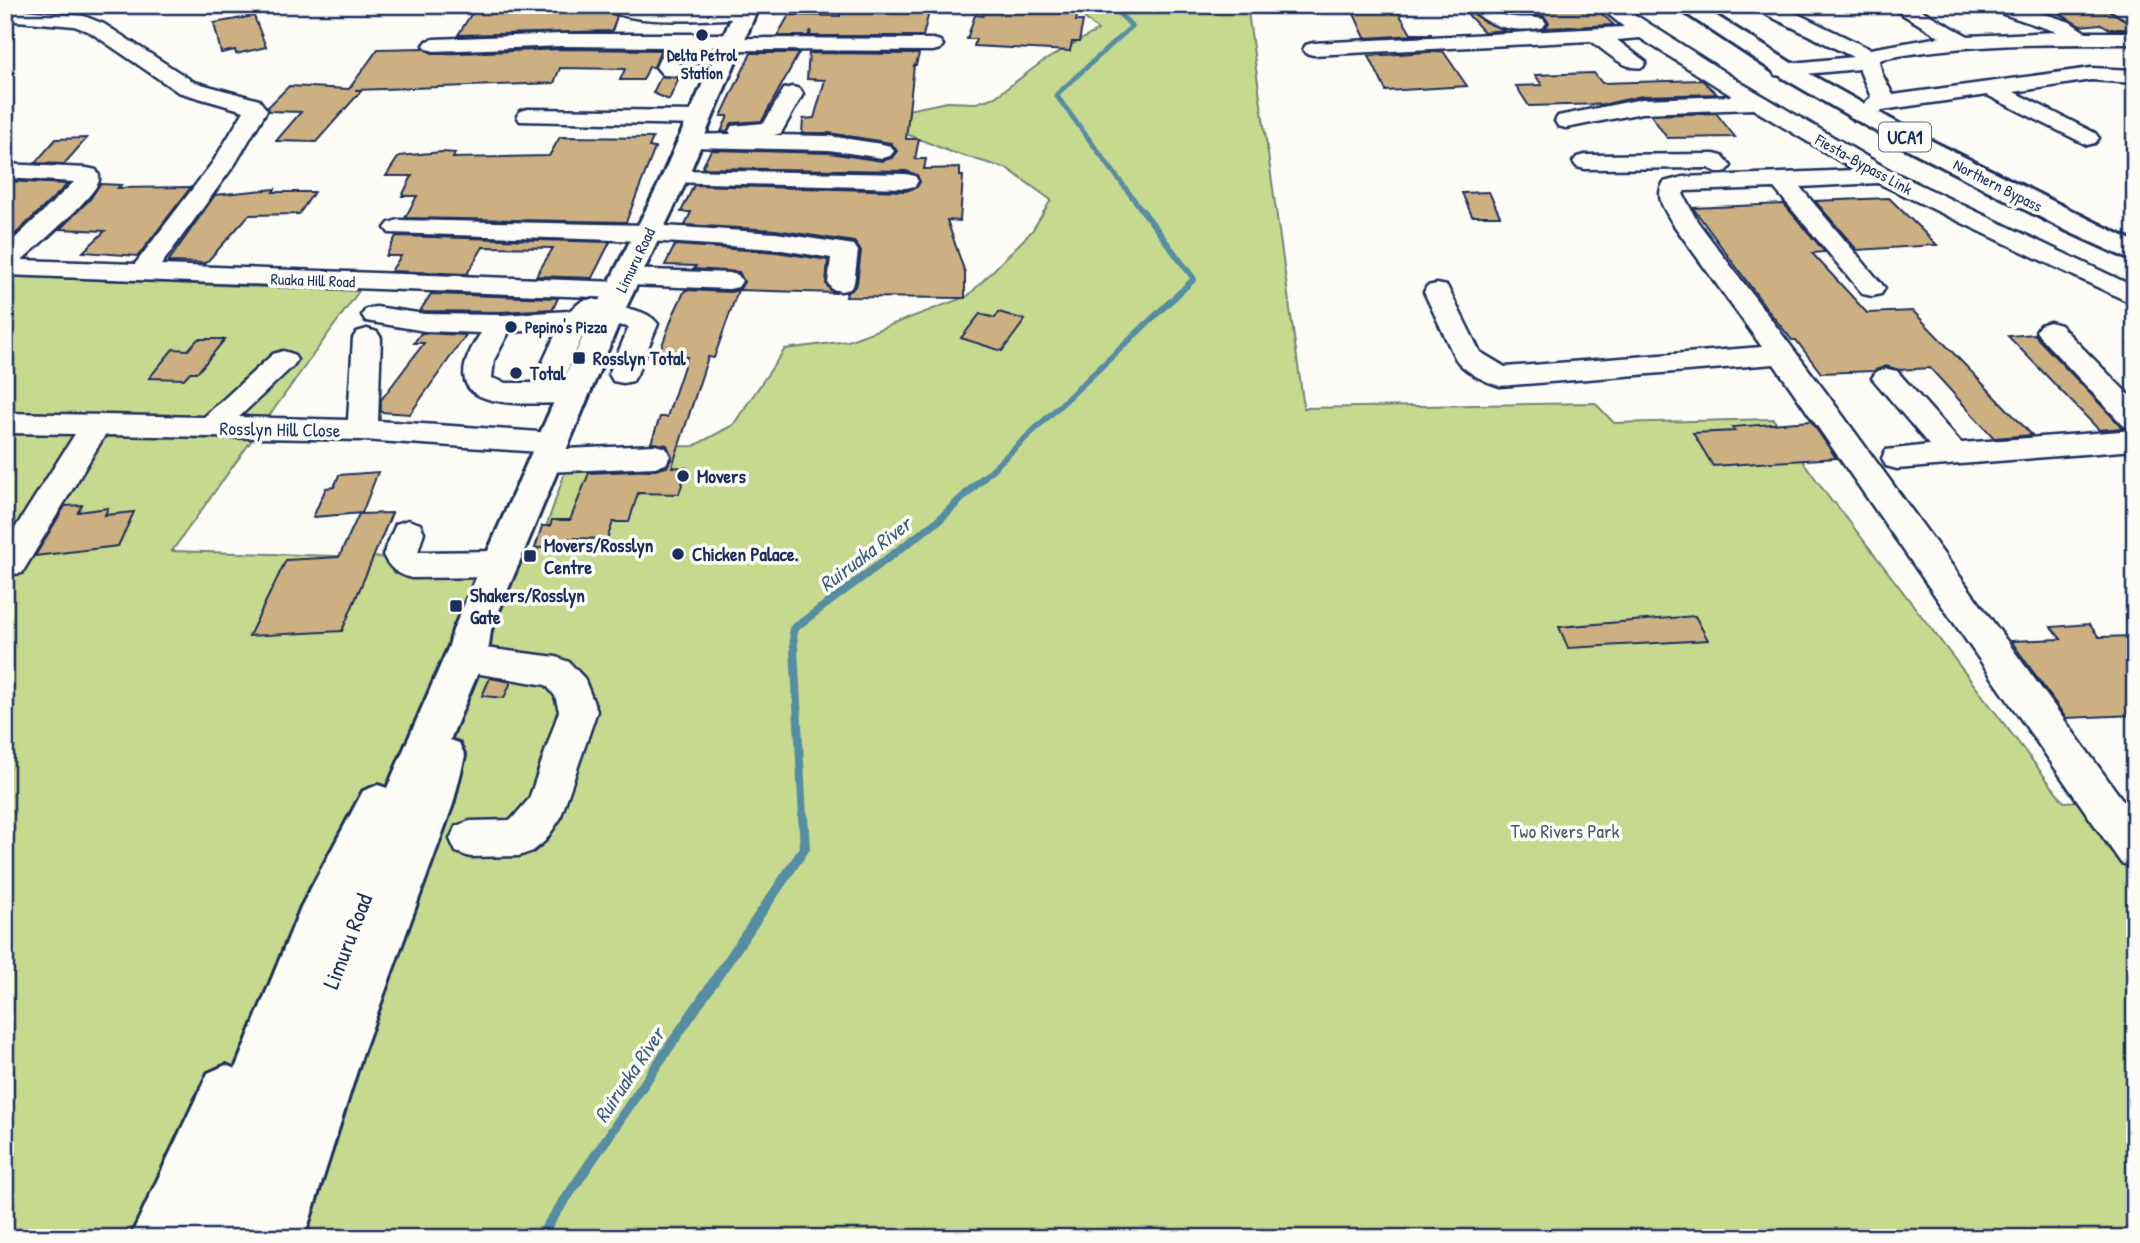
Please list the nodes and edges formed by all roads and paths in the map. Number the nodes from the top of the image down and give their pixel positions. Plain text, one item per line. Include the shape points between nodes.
1 (612, 5) edge
2 (1478, 5) edge
3 (1684, 5) edge
4 (1762, 5) edge
5 (1898, 5) edge
6 (2001, 5) edge
7 (2113, 5) edge
8 (746, 9) edge
9 (1615, 12) edge
10 (5, 14) edge
11 (2135, 18) edge
12 (1644, 32) junction
13 (1598, 36) junction
14 (2078, 38) junction
15 (2135, 38) edge
16 (1962, 41) junction
17 (434, 45) dead end
18 (933, 45) dead end
19 (1313, 49) dead end
20 (722, 51) junction
21 (818, 59) dead end
22 (1869, 60) junction
23 (1635, 62) dead end
24 (1783, 70) junction
25 (688, 71) dead end
26 (2135, 77) edge
27 (1988, 87) junction
28 (793, 94) dead end
29 (642, 97) dead end
30 (1758, 102) junction
31 (1871, 109) junction
32 (528, 116) dead end
33 (1566, 121) dead end
34 (696, 124) junction
35 (2087, 138) dead end
36 (881, 151) dead end
37 (1753, 159) dead end
38 (1585, 162) dead end
39 (5, 171) edge
40 (1723, 172) junction
41 (1882, 176) junction
42 (675, 177) junction
43 (1782, 180) junction
44 (906, 181) dead end
45 (398, 228) dead end
46 (648, 233) junction
47 (2135, 253) edge
48 (5, 265) edge
49 (142, 273) junction
50 (729, 281) dead end
51 (841, 283) dead end
52 (1872, 288) dead end
53 (1437, 292) dead end
54 (618, 296) junction
55 (2135, 297) edge
56 (576, 319) junction
57 (500, 325) junction
58 (2050, 331) dead end
59 (1783, 354) junction
60 (282, 360) dead end
61 (624, 374) dead end
62 (1887, 378) dead end
63 (543, 393) junction
64 (573, 393) junction
65 (2135, 419) edge
66 (5, 423) edge
67 (96, 425) junction
68 (211, 427) junction
69 (363, 430) junction
70 (2135, 440) edge
71 (551, 452) junction
72 (1954, 454) junction
73 (655, 456) dead end
74 (1897, 458) dead end
75 (408, 532) dead end
76 (10, 564) dead end
77 (502, 564) junction
78 (470, 645) junction
79 (470, 839) dead end
80 (2135, 850) edge
81 (317, 922) junction
82 (157, 1238) edge
83 (195, 1238) edge
84 (231, 1238) edge
85 (276, 1238) edge

1 - 8 street via 643,13
2 - 9 street via 1487,15 1516,24
3 - 24 main road, Northern Bypass / UCA1
4 - 22 street via 1847,44
5 - 16 street
6 - 14 street via 2071,31
7 - 11 street
8 - 20 main road, Limuru Road
9 - 12 street, Fiesta-Bypass Link
10 - 49 street via 77,20 97,28 186,87 256,110 223,164
12 - 13 street
12 - 30 street, Fiesta-Bypass Link
13 - 19 street
13 - 23 street
14 - 15 street
14 - 16 street
16 - 22 street via 1887,51
17 - 20 street via 562,40
18 - 20 street
20 - 21 street
20 - 25 street
20 - 34 main road, Limuru Road
22 - 24 street
22 - 31 street via 1883,98
24 - 31 main road, Northern Bypass / UCA1
26 - 27 street via 2091,74
27 - 31 street
27 - 35 street
28 - 34 street via 775,126 767,130
29 - 34 street
30 - 33 street via 1642,106
30 - 41 street, Fiesta-Bypass Link
31 - 47 main road, Northern Bypass / UCA1
32 - 34 street
34 - 36 street
34 - 42 main road, Limuru Road
37 - 40 street
38 - 40 street
39 - 48 street via 87,175 79,192
40 - 43 street
40 - 59 street via 1673,187 1671,194 1686,224
41 - 43 street
41 - 55 street, Fiesta-Bypass Link
42 - 44 street
42 - 46 main road, Limuru Road
43 - 52 street
45 - 46 street
46 - 51 street via 776,241 845,251
46 - 54 main road, Limuru Road
48 - 49 street, Ruaka Hill Road
49 - 54 street, Ruaka Hill Road
50 - 54 street
53 - 59 street via 1469,358 1500,377
54 - 56 street
54 - 61 street via 631,318 644,324
54 - 64 main road, Limuru Road
56 - 57 street
56 - 63 street
57 - 63 street via 478,359 475,372 479,383 502,393
57 - 69 street via 397,319 372,327
58 - 65 street
59 - 80 street
60 - 68 street
62 - 72 street
63 - 64 street
64 - 71 main road, Limuru Road
66 - 67 street, Rosslyn Hill Close
67 - 68 street, Rosslyn Hill Close
67 - 76 street
68 - 69 street, Rosslyn Hill Close
69 - 71 street, Rosslyn Hill Close
70 - 72 street
71 - 73 street, Rosslyn Hill Close
71 - 77 main road, Limuru Road
72 - 74 street
75 - 77 street via 400,555 411,565
77 - 78 main road, Limuru Road
78 - 79 street via 556,672 572,689 578,711 540,818 519,838
78 - 81 main road, Limuru Road via 459,645
78 - 84 main road, Limuru Road via 403,800
78 - 85 main road, Limuru Road via 430,804 337,1055
81 - 82 main road, Limuru Road via 255,1028
81 - 83 main road, Limuru Road

